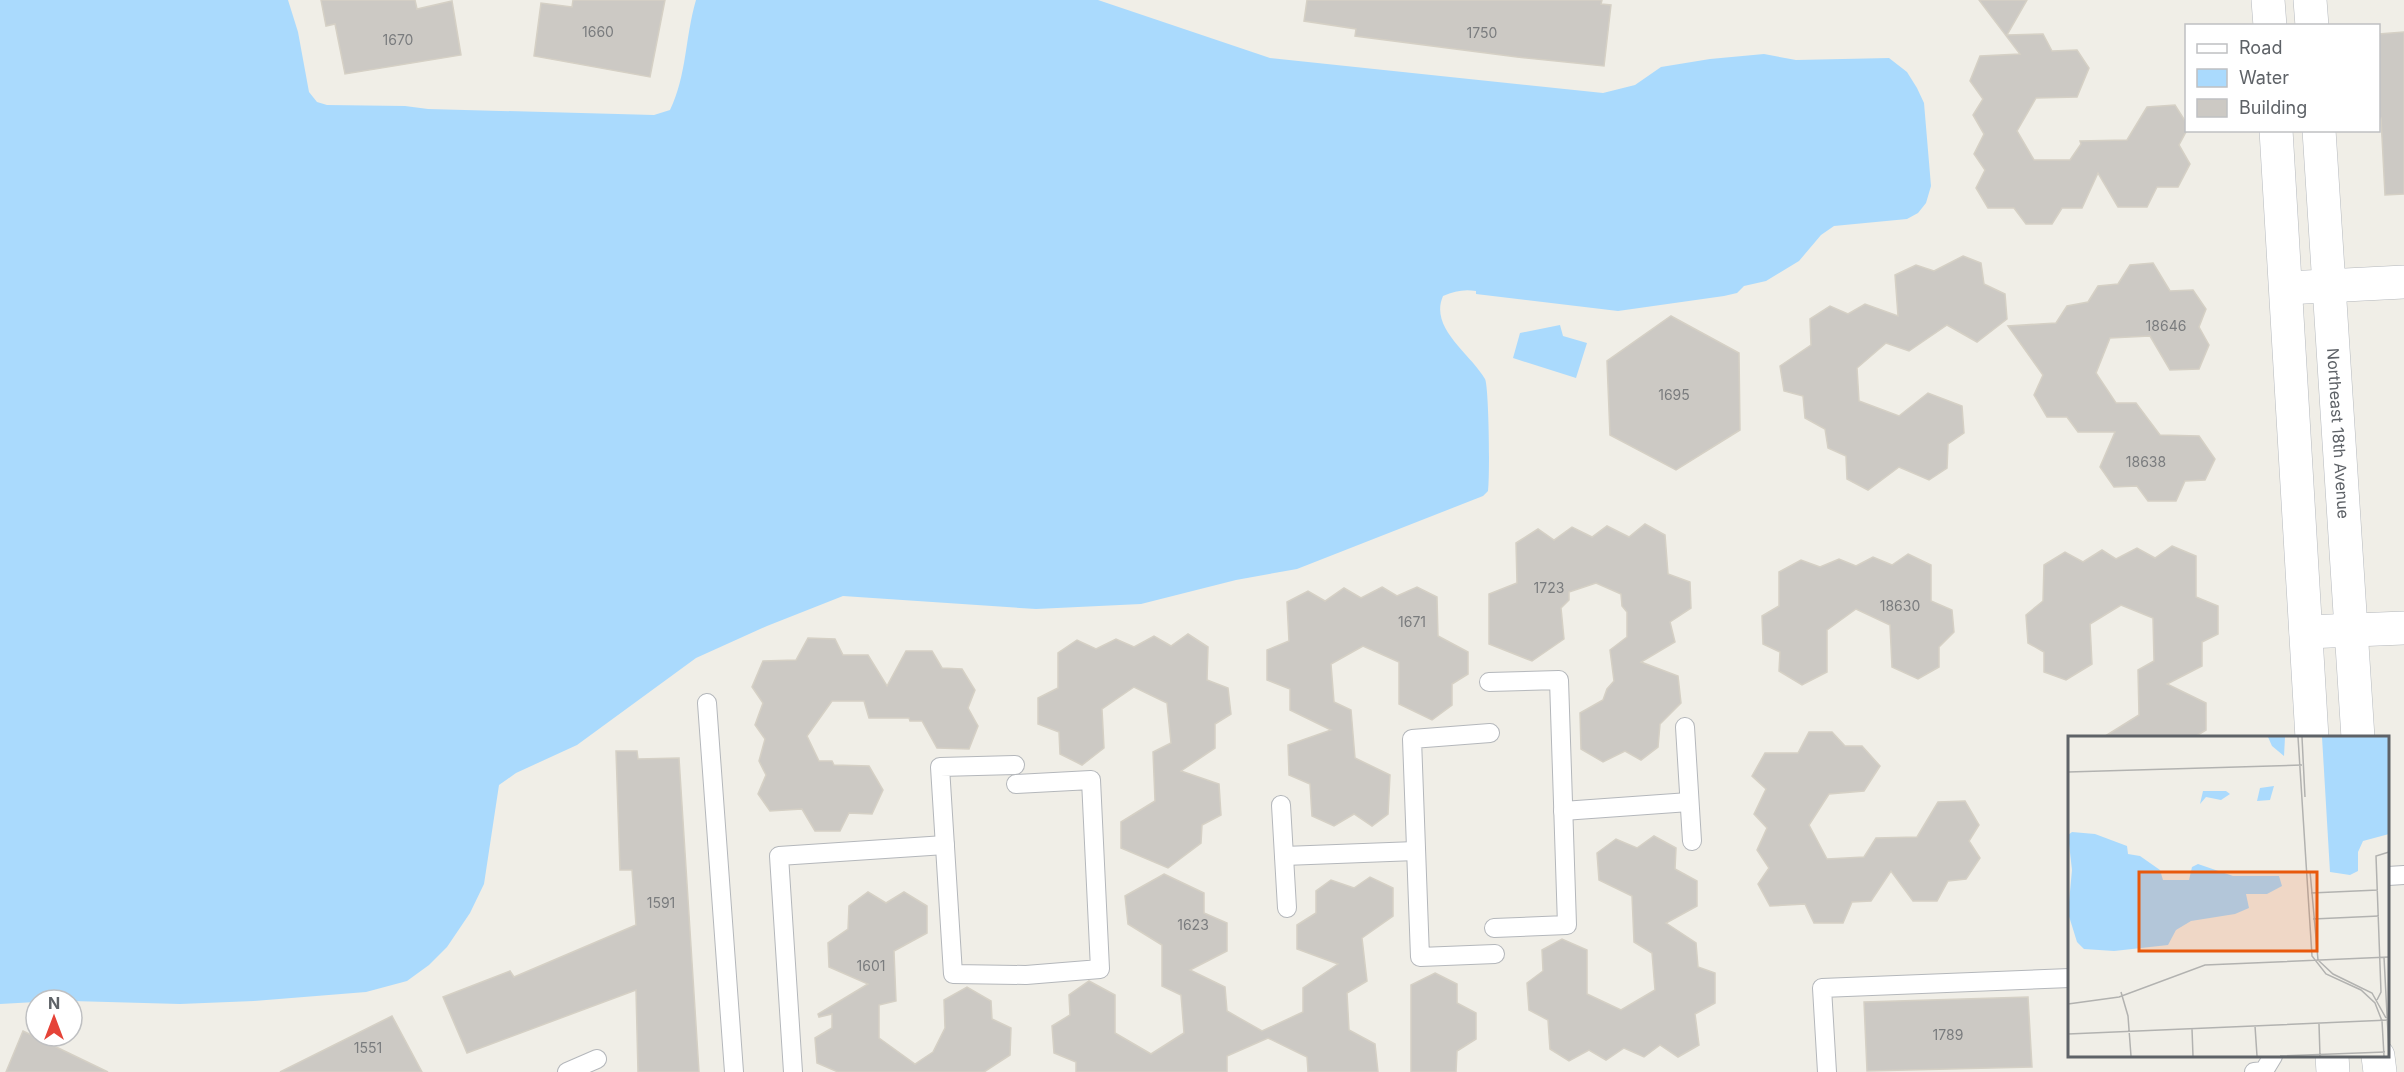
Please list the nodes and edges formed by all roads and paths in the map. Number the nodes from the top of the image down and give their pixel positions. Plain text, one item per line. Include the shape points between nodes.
1 (2268, 0) edge
2 (2310, 0) edge
3 (2270, 24) edge
4 (2312, 24) edge
5 (2276, 132) edge
6 (2319, 132) edge
7 (2404, 282) edge
8 (2330, 285) junction
9 (2286, 288) junction
10 (2404, 628) edge
11 (2352, 630) junction
12 (2306, 632) junction
13 (1489, 682) dead end
14 (707, 704) dead end
15 (1685, 727) dead end
16 (1490, 733) dead end
17 (2312, 736) edge
18 (2358, 736) edge
19 (1016, 765) dead end
20 (1016, 784) dead end
21 (1689, 802) junction
22 (1281, 805) dead end
23 (1563, 811) junction
24 (1692, 841) dead end
25 (945, 845) junction
26 (1416, 850) junction
27 (1284, 856) junction
28 (2404, 875) edge
29 (2389, 876) edge
30 (1287, 908) dead end
31 (1494, 928) dead end
32 (1495, 954) dead end
33 (2068, 978) edge
34 (2272, 1057) edge
35 (2332, 1057) edge
36 (2378, 1057) edge
37 (597, 1059) dead end
38 (567, 1072) edge
39 (734, 1072) edge
40 (793, 1072) edge
41 (1827, 1072) edge
42 (2254, 1072) edge
43 (2333, 1072) edge
44 (2380, 1072) edge

1 - 3 street
2 - 4 street
5 - 9 street
6 - 8 street, Northeast 18th Avenue
7 - 8 street
8 - 9 street
8 - 11 street, Northeast 18th Avenue
9 - 12 street
10 - 11 street
11 - 12 street
11 - 18 street, Northeast 18th Avenue
12 - 17 street
13 - 23 lane via 1559,680
14 - 39 lane
15 - 21 lane
16 - 26 lane via 1412,739
19 - 25 lane via 940,767
20 - 25 lane via 1091,780 1100,969 1026,975 953,974
21 - 23 lane
21 - 24 lane
22 - 27 lane
23 - 31 lane via 1567,925
25 - 40 lane via 780,856
26 - 27 lane
26 - 32 lane via 1420,957
27 - 30 lane
28 - 29 lane
33 - 41 lane via 1822,988
34 - 42 lane via 2264,1071
35 - 43 street
36 - 44 street
37 - 38 lane

